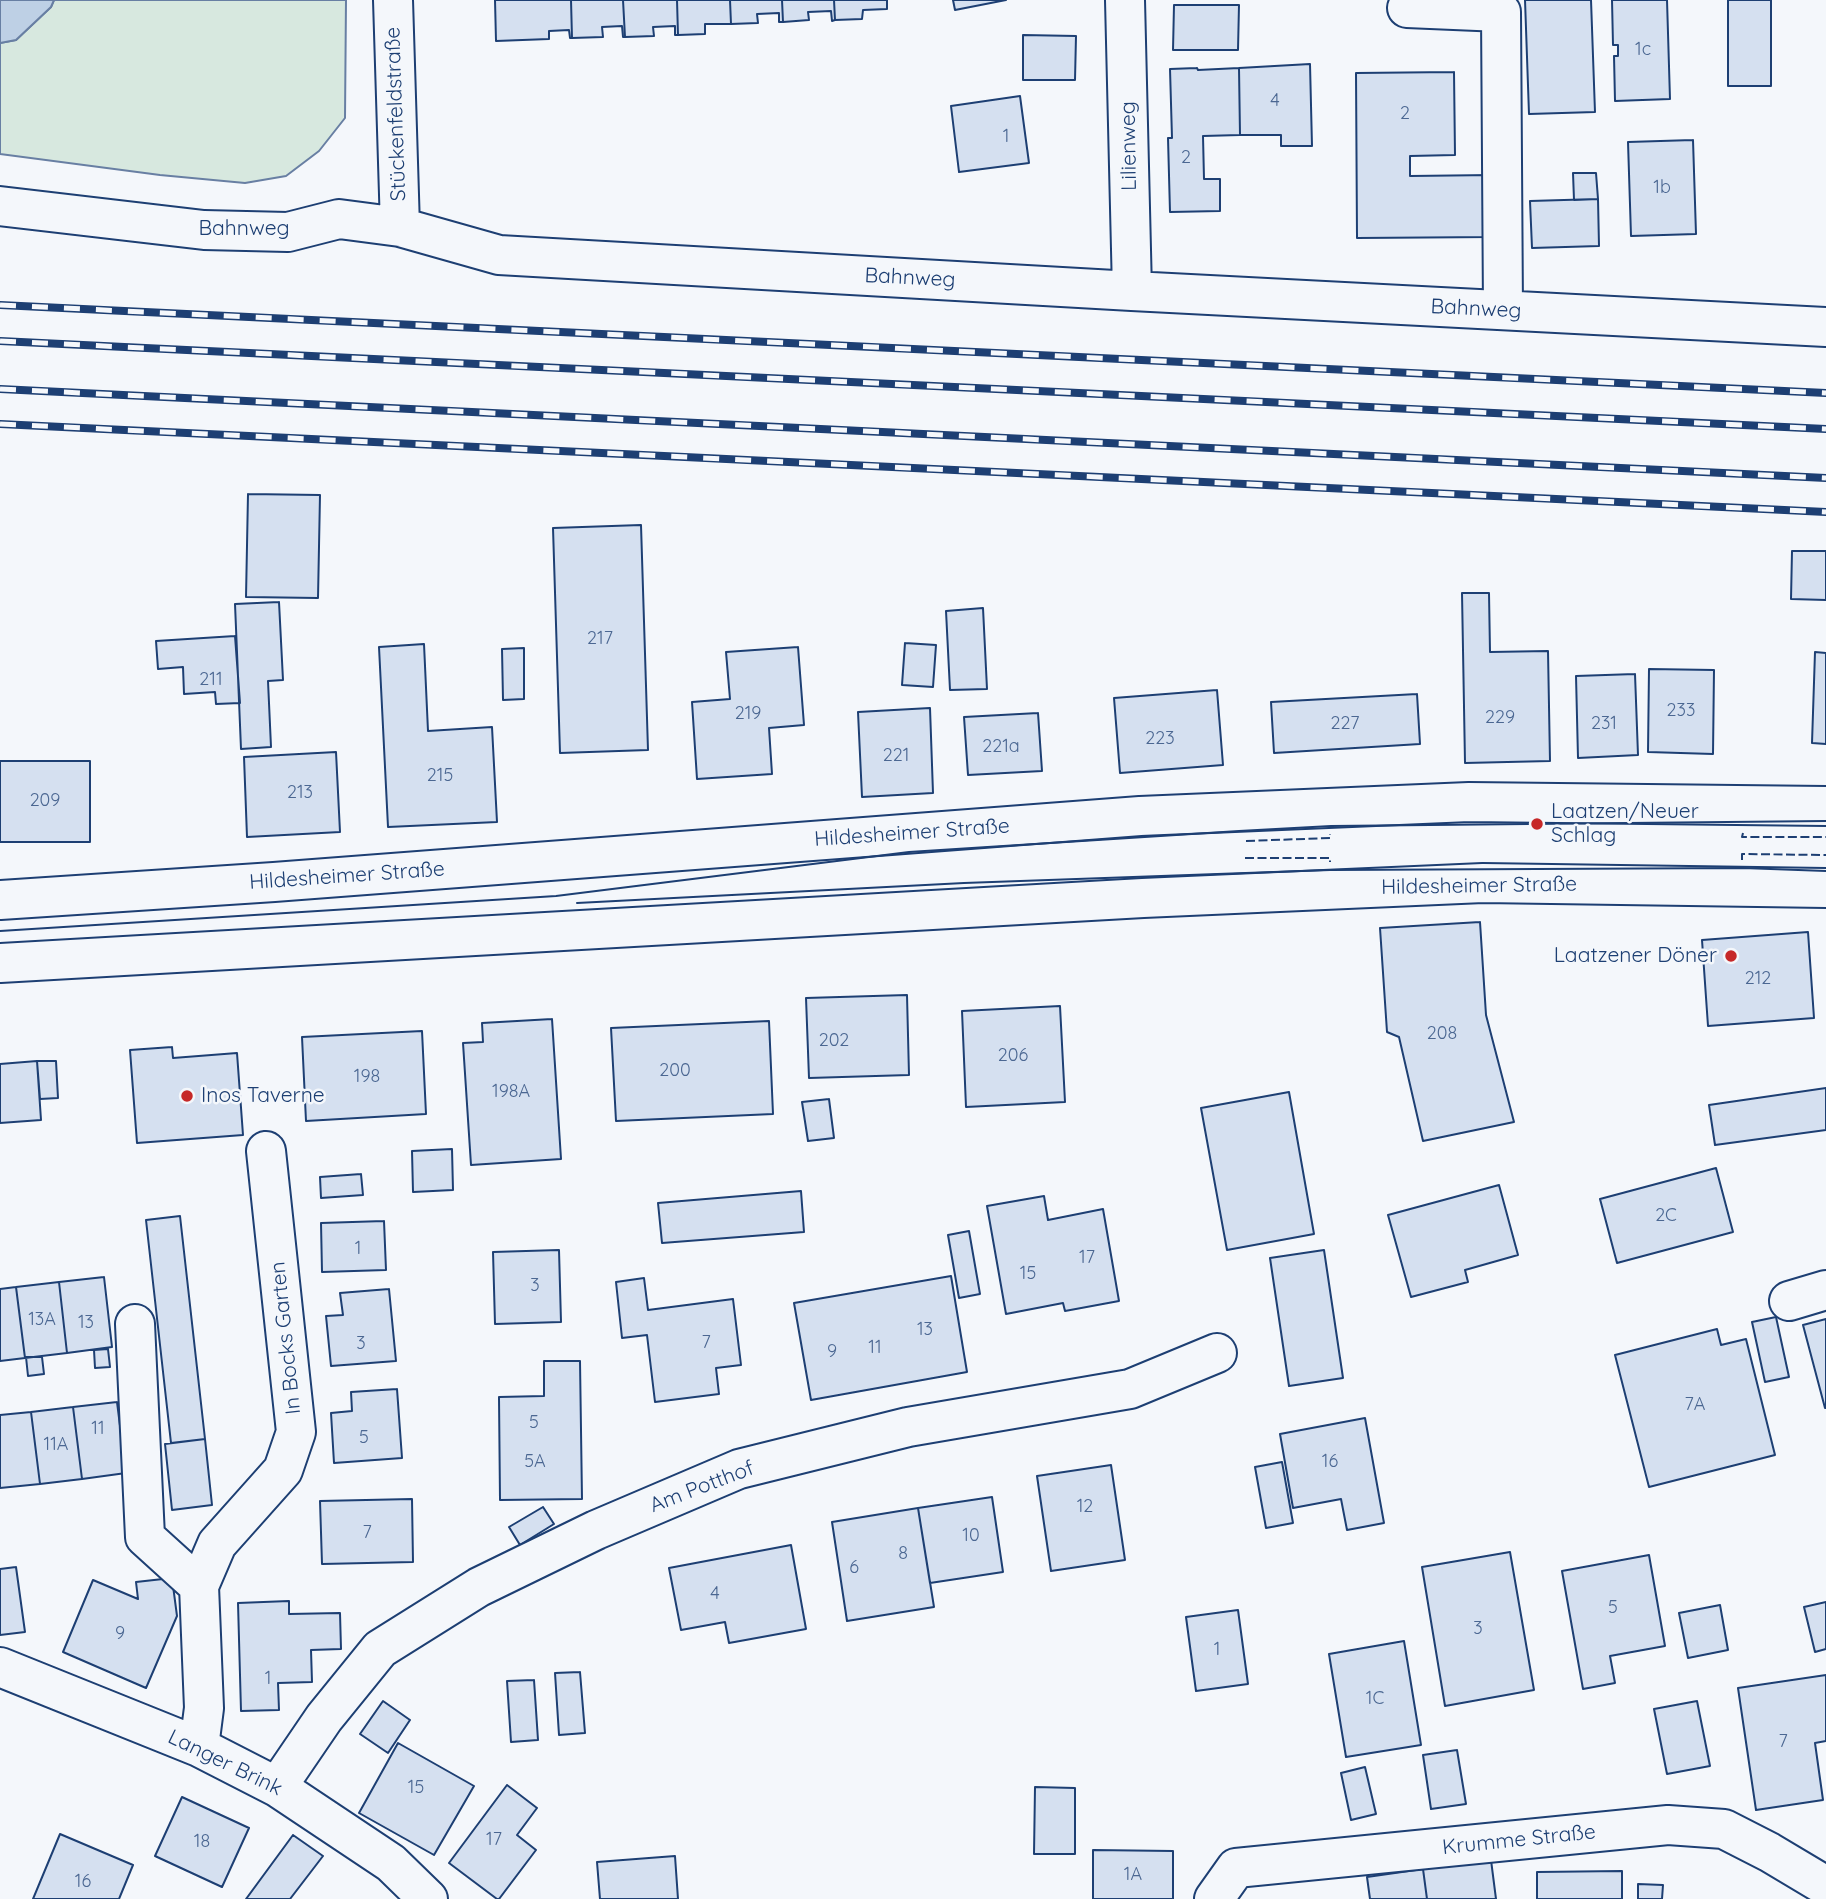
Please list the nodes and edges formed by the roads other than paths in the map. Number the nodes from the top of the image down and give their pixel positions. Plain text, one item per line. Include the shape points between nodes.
1 (393, 0) edge
2 (1125, 0) edge
3 (1407, 8) dead end
4 (0, 206) edge
5 (400, 227) junction
6 (1132, 291) junction
7 (1503, 310) junction
8 (1826, 327) edge
9 (1826, 806) edge
10 (1826, 888) edge
11 (0, 900) edge
12 (0, 963) edge
13 (267, 1151) dead end
14 (1826, 1290) edge
15 (1789, 1301) dead end
16 (135, 1324) dead end
17 (1217, 1353) dead end
18 (199, 1586) junction
19 (0, 1667) edge
20 (198, 1747) junction
21 (277, 1787) junction
22 (1826, 1886) edge
23 (428, 1899) edge
24 (1214, 1899) edge

1 - 5 street, Stückenfeldstraße
2 - 6 street, Lilienweg
3 - 7 street via 1501,12
4 - 5 street, Bahnweg via 204,230 288,232 339,219
5 - 6 street, Bahnweg via 499,255
6 - 7 street, Bahnweg
7 - 8 street, Bahnweg
9 - 11 street, Hildesheimer Straße via 1469,802 1140,816
10 - 12 street, Hildesheimer Straße via 1483,883
13 - 18 street, In Bocks Garten via 296,1432 283,1470 217,1544
14 - 15 street
16 - 18 street via 145,1536
17 - 21 street, Am Potthof via 1130,1389 908,1427 739,1469 596,1530 479,1587 380,1649 324,1718
18 - 20 street, In Bocks Garten via 204,1708
19 - 20 street, Langer Brink
20 - 21 street, Langer Brink
21 - 23 street, Langer Brink via 391,1863
22 - 24 street, Krumme Straße via 1724,1829 1668,1825 1236,1868

